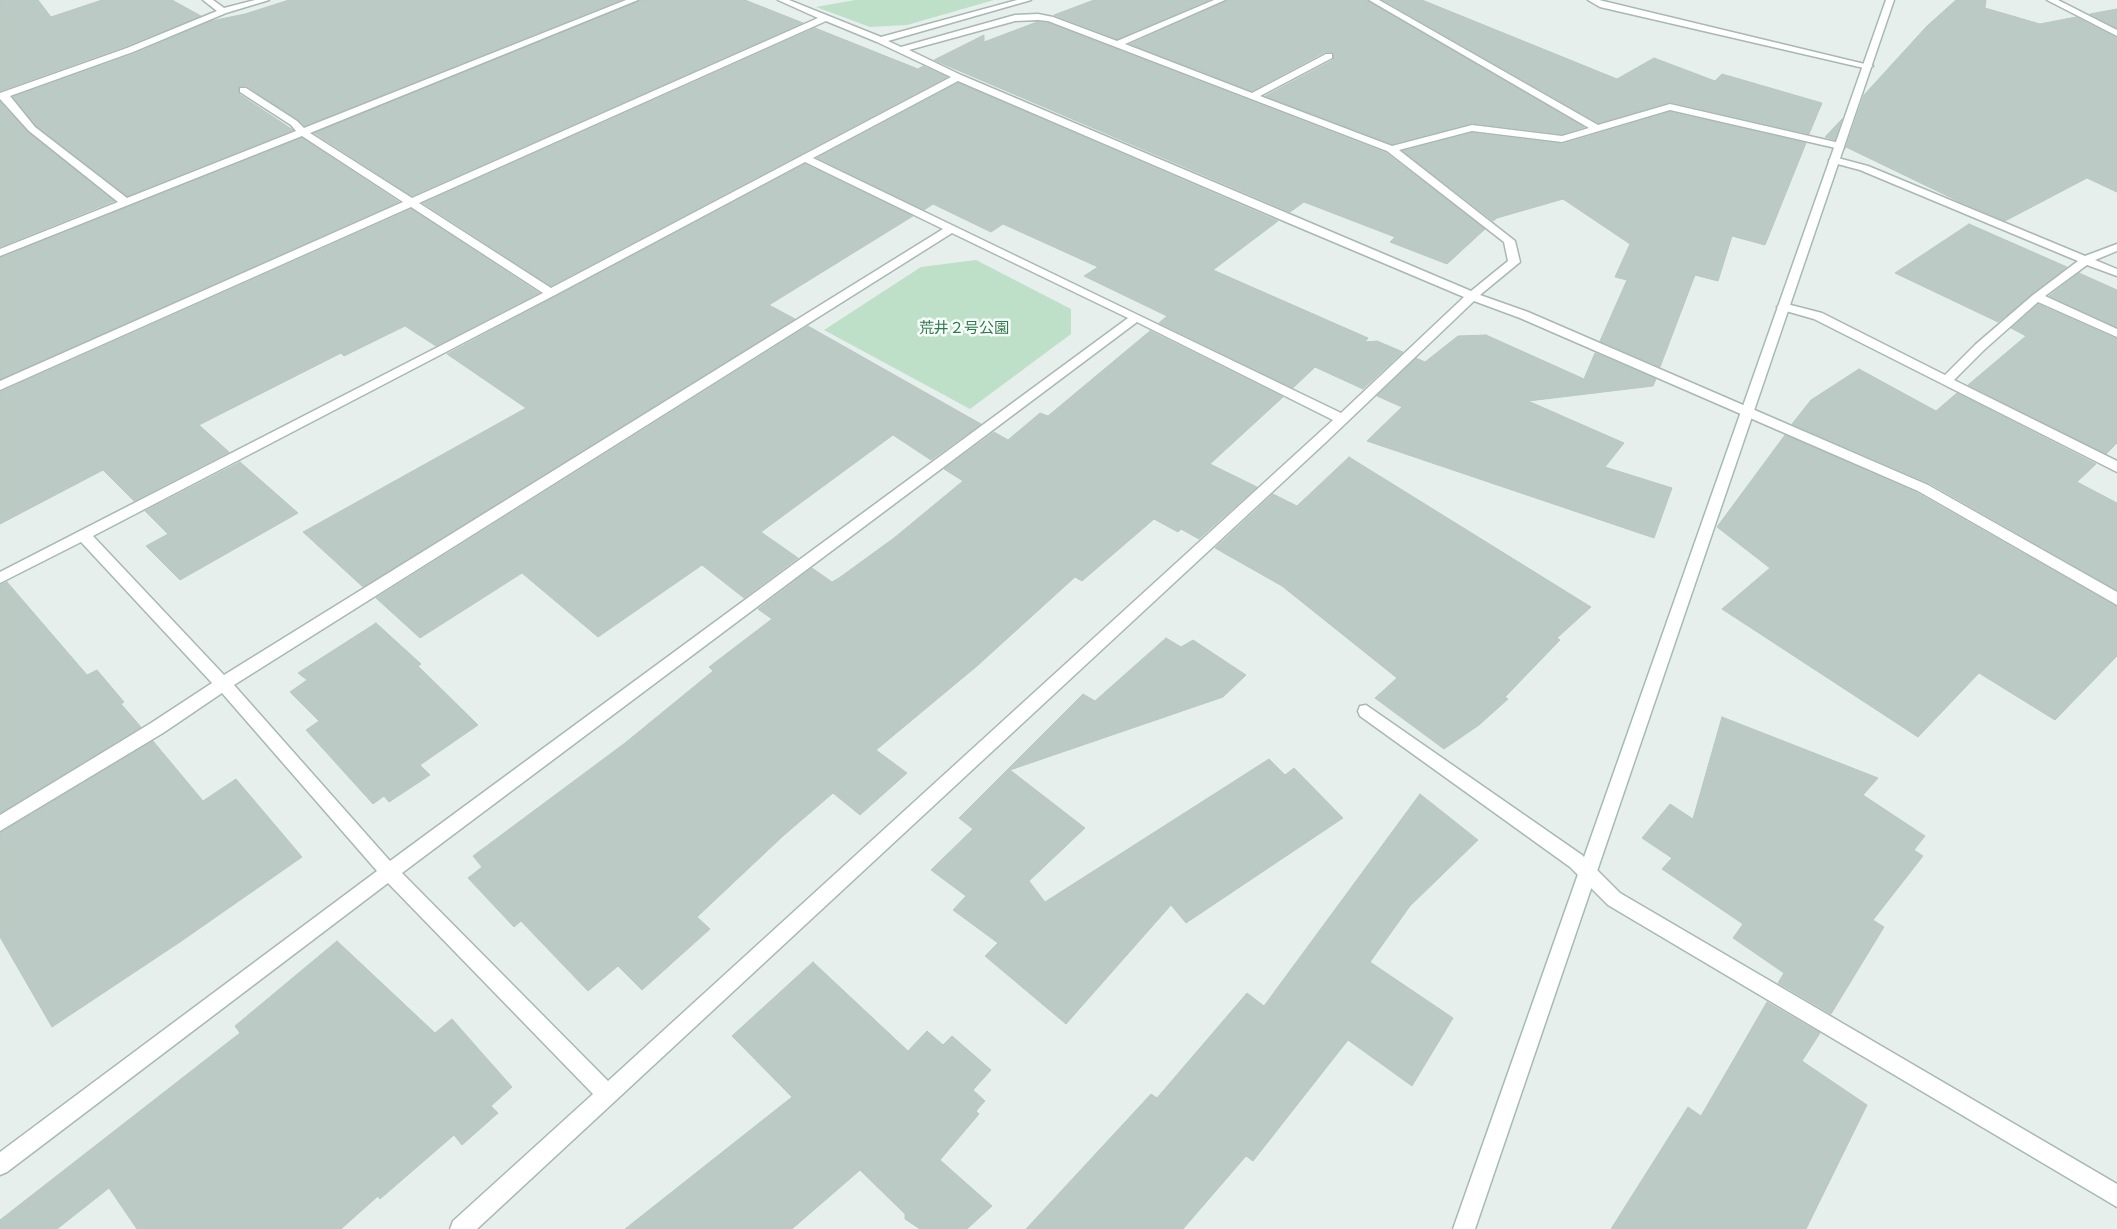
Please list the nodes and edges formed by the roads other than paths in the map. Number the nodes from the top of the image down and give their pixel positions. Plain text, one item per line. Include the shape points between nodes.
1 (207, 0) edge
2 (265, 0) edge
3 (634, 0) edge
4 (782, 0) edge
5 (1027, 0) edge
6 (1221, 0) edge
7 (1373, 0) edge
8 (1592, 0) edge
9 (1890, 0) edge
10 (2051, 0) edge
11 (223, 11) junction
12 (824, 18) junction
13 (2117, 33) edge
14 (880, 40) junction
15 (1116, 45) junction
16 (899, 50) junction
17 (1330, 56) dead end
18 (1868, 66) junction
19 (958, 77) junction
20 (244, 90) dead end
21 (2, 95) edge
22 (1251, 97) junction
23 (1598, 129) junction
24 (302, 132) junction
25 (1391, 149) junction
26 (1837, 153) junction
27 (806, 159) junction
28 (125, 202) junction
29 (413, 203) junction
30 (952, 228) junction
31 (2117, 247) edge
32 (0, 253) edge
33 (2086, 260) junction
34 (2117, 273) edge
35 (551, 293) junction
36 (1472, 296) junction
37 (2037, 297) junction
38 (1783, 307) junction
39 (1136, 317) junction
40 (2117, 333) edge
41 (1947, 380) junction
42 (0, 386) edge
43 (1746, 413) junction
44 (1342, 419) junction
45 (2117, 467) edge
46 (84, 536) junction
47 (0, 578) edge
48 (2117, 599) edge
49 (223, 684) junction
50 (1366, 710) dead end
51 (0, 824) edge
52 (389, 872) junction
53 (1587, 872) junction
54 (606, 1093) junction
55 (0, 1165) edge
56 (2117, 1196) edge
57 (460, 1229) edge
58 (1464, 1229) edge

1 - 11 street
2 - 11 street
3 - 24 street
4 - 12 street
5 - 14 street
6 - 15 street
7 - 23 street
8 - 18 street
9 - 18 street
10 - 13 street
11 - 21 street via 130,50
12 - 14 street
12 - 29 street
14 - 16 street
15 - 16 street via 1038,16 1015,18
15 - 22 street
16 - 19 street
17 - 22 street
18 - 26 street
19 - 27 street
19 - 36 street
20 - 24 street
21 - 28 street via 32,129
22 - 25 street
23 - 25 street via 1562,139 1472,128
23 - 26 street via 1670,108
24 - 28 street
24 - 29 street
25 - 36 street via 1509,241 1514,262
26 - 33 street via 1864,168
26 - 38 street
27 - 30 street
27 - 35 street
28 - 32 street
29 - 35 street
29 - 42 street
30 - 39 street
30 - 49 street
31 - 33 street
33 - 34 street
33 - 37 street
35 - 46 street
36 - 43 street via 1524,315
36 - 44 street
37 - 40 street
37 - 41 street via 1980,346
38 - 41 street via 1818,316
38 - 43 street
39 - 44 street
39 - 52 street
41 - 45 street
43 - 48 street via 1923,488
43 - 53 street
44 - 54 street
46 - 47 street
46 - 49 street
49 - 51 street
49 - 52 street
50 - 53 street
52 - 54 street
52 - 55 street
53 - 56 street via 1614,899
53 - 58 street
54 - 57 street

